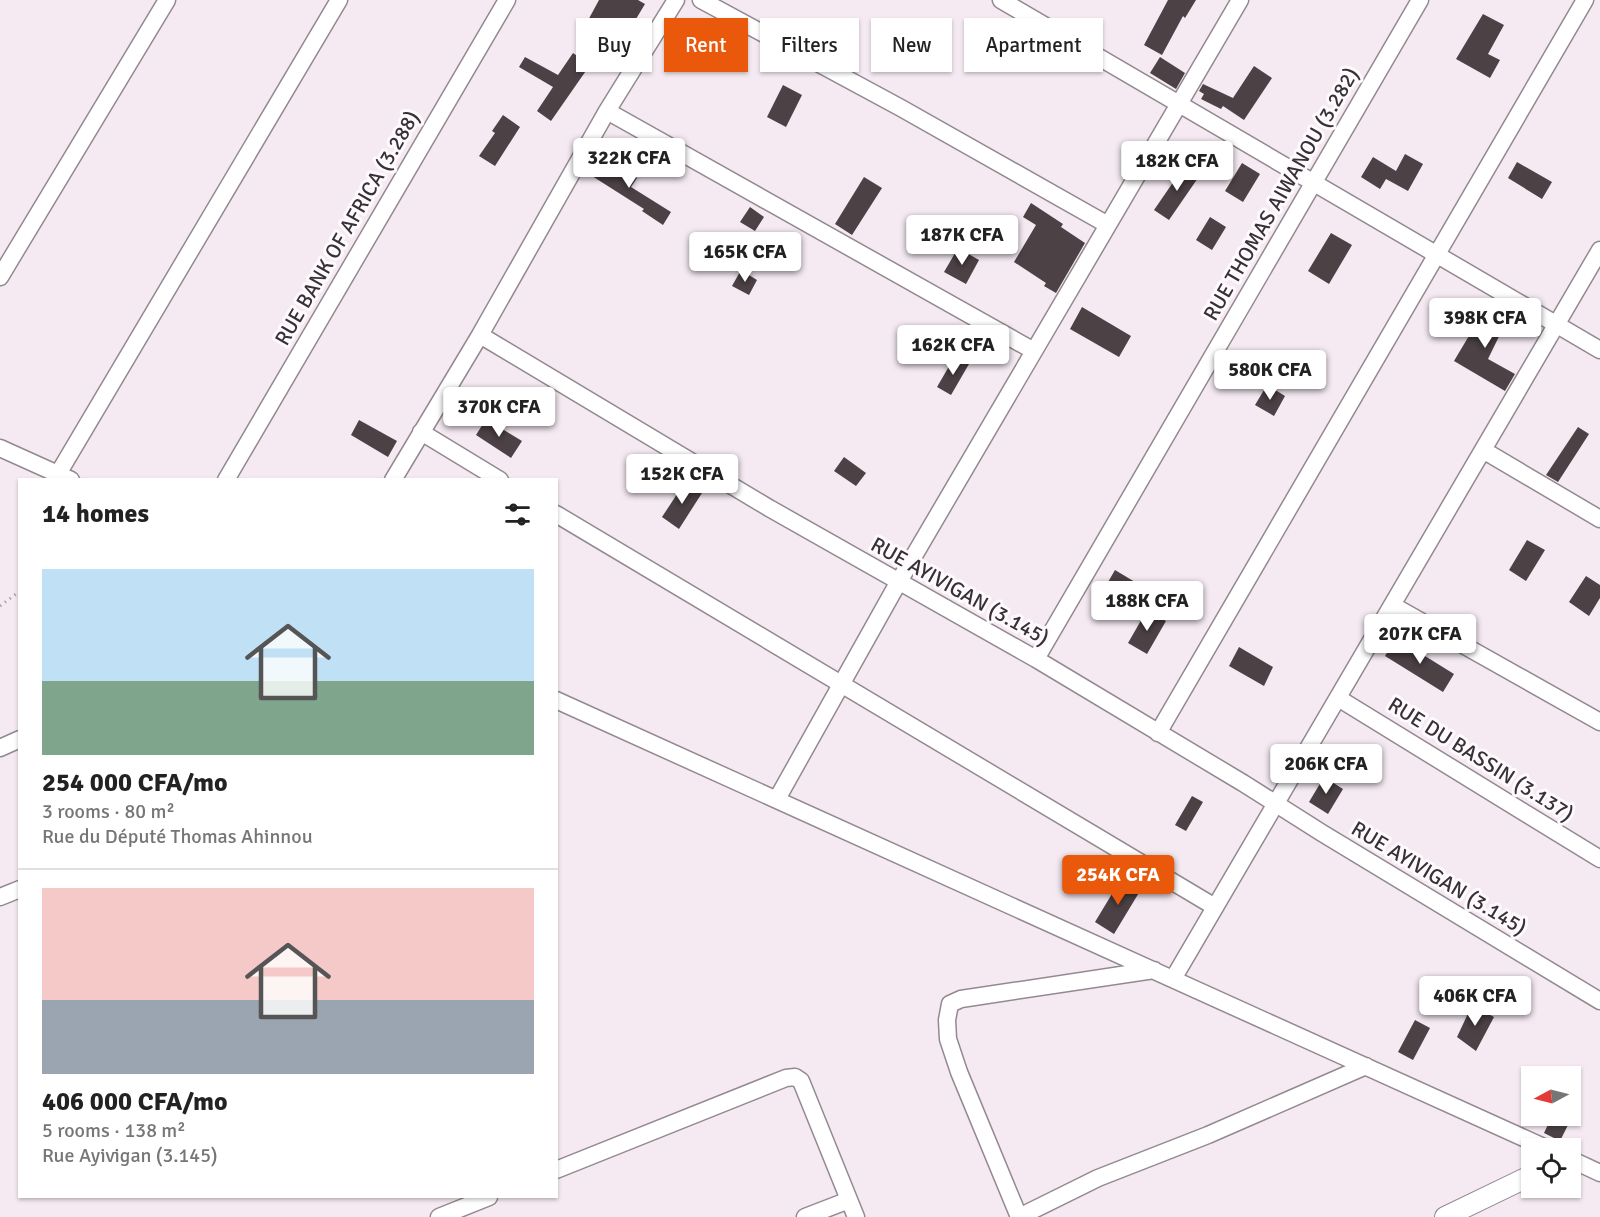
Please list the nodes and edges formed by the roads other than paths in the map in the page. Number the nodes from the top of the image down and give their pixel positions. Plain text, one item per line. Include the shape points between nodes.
1 (167, 0) edge
2 (339, 0) edge
3 (507, 0) edge
4 (676, 0) edge
5 (701, 0) edge
6 (1001, 0) edge
7 (1240, 0) edge
8 (1420, 0) edge
9 (1585, 0) edge
10 (1179, 104) junction
11 (608, 111) junction
12 (1314, 183) junction
13 (1108, 225) junction
14 (1600, 250) edge
15 (1437, 255) junction
16 (0, 277) edge
17 (1556, 325) junction
18 (480, 335) junction
19 (1600, 350) edge
20 (1034, 351) junction
21 (421, 432) junction
22 (0, 448) edge
23 (1483, 450) junction
24 (64, 477) edge
25 (227, 478) edge
26 (394, 478) edge
27 (497, 478) edge
28 (558, 515) edge
29 (1600, 519) edge
30 (898, 583) junction
31 (1392, 605) junction
32 (1036, 659) junction
33 (842, 684) junction
34 (1338, 698) junction
35 (558, 701) edge
36 (1600, 722) edge
37 (1158, 733) junction
38 (18, 740) edge
39 (0, 748) edge
40 (777, 799) junction
41 (1275, 804) junction
42 (1600, 859) edge
43 (18, 890) edge
44 (0, 897) edge
45 (1215, 907) junction
46 (1155, 970) junction
47 (1173, 979) junction
48 (1600, 1001) edge
49 (1366, 1066) junction
50 (1524, 1138) edge
51 (1581, 1165) edge
52 (558, 1169) edge
53 (1600, 1173) edge
54 (1521, 1180) edge
55 (486, 1198) edge
56 (849, 1200) junction
57 (439, 1217) edge
58 (805, 1217) edge
59 (856, 1217) edge
60 (1019, 1217) edge
61 (1445, 1217) edge

1 - 16 street
2 - 24 street
3 - 25 street, RUE BANK OF AFRICA (3.288)
4 - 11 street
5 - 13 street
6 - 10 street
7 - 10 street
8 - 12 street, RUE THOMAS AIWANOU (3.282)
9 - 15 street
10 - 12 street
10 - 13 street
11 - 18 street
11 - 20 street
12 - 15 street
12 - 32 street, RUE THOMAS AIWANOU (3.282)
13 - 20 street
14 - 17 street
15 - 17 street
15 - 37 street
17 - 19 street
17 - 23 street
18 - 21 street
18 - 30 street, RUE AYIVIGAN (3.145)
20 - 30 street
21 - 26 street
21 - 27 street
22 - 24 street
23 - 29 street
23 - 31 street
28 - 33 street
30 - 32 street, RUE AYIVIGAN (3.145)
30 - 33 street
31 - 34 street
31 - 36 street
32 - 37 street, RUE AYIVIGAN (3.145)
33 - 40 street
33 - 45 street
34 - 41 street
34 - 42 street, RUE DU BASSIN (3.137)
35 - 40 street
37 - 41 street, RUE AYIVIGAN (3.145)
38 - 39 street
40 - 46 street
41 - 45 street
41 - 48 street, RUE AYIVIGAN (3.145)
43 - 44 street
45 - 47 street
46 - 47 street
46 - 60 street via 961,999 950,1004 948,1039
47 - 49 street
49 - 50 street
49 - 60 street via 1098,1178
51 - 53 street
52 - 56 street via 795,1077 801,1081
54 - 61 street
55 - 57 street
56 - 58 street
56 - 59 street

